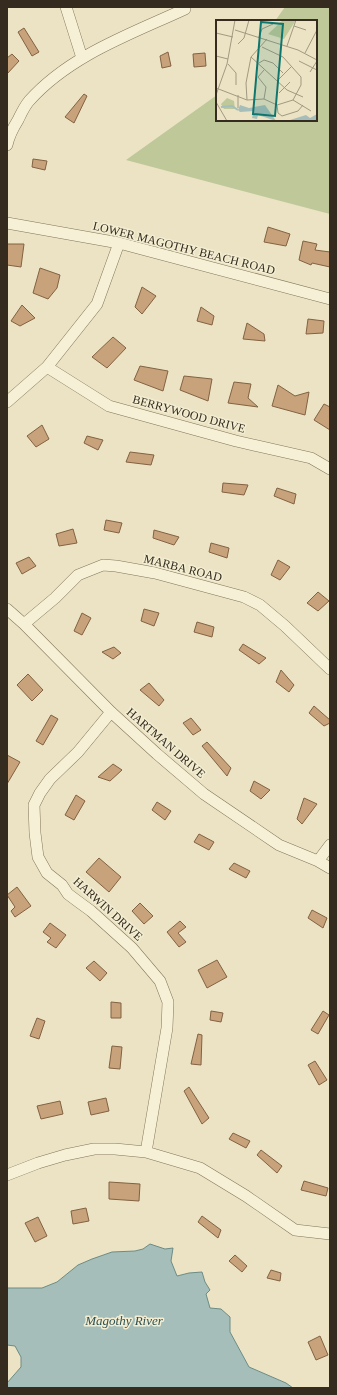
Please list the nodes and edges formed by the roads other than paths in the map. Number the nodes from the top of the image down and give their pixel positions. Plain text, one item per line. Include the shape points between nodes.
1 (66, 7) edge
2 (185, 9) dead end
3 (82, 58) junction
4 (7, 145) edge
5 (7, 223) edge
6 (120, 244) junction
7 (330, 299) edge
8 (47, 367) junction
9 (7, 402) edge
10 (330, 469) edge
11 (7, 609) edge
12 (24, 624) junction
13 (330, 669) edge
14 (111, 712) junction
15 (330, 845) edge
16 (318, 861) junction
17 (330, 868) edge
18 (146, 1152) junction
19 (7, 1175) edge
20 (330, 1234) edge

1 - 3 street
2 - 3 street
3 - 4 street via 28,102 9,136
5 - 6 street, LOWER MAGOTHY BEACH ROAD
6 - 7 street, LOWER MAGOTHY BEACH ROAD
6 - 8 street via 97,304
8 - 9 street
8 - 10 street, BERRYWOOD DRIVE via 109,406 236,441 311,458
11 - 12 street, HARTMAN DRIVE
12 - 13 street, MARBA ROAD via 78,575 103,565 116,566 154,573 244,597 260,605
12 - 14 street, HARTMAN DRIVE
14 - 16 street, HARTMAN DRIVE via 204,794 279,845
14 - 18 street, HARWIN DRIVE via 40,793 34,805 35,833 38,857 47,873 132,948 160,981 168,1002 167,1028
15 - 16 street
16 - 17 street, HARTMAN DRIVE
18 - 19 street via 94,1150 38,1162
18 - 20 street via 200,1168 295,1230

